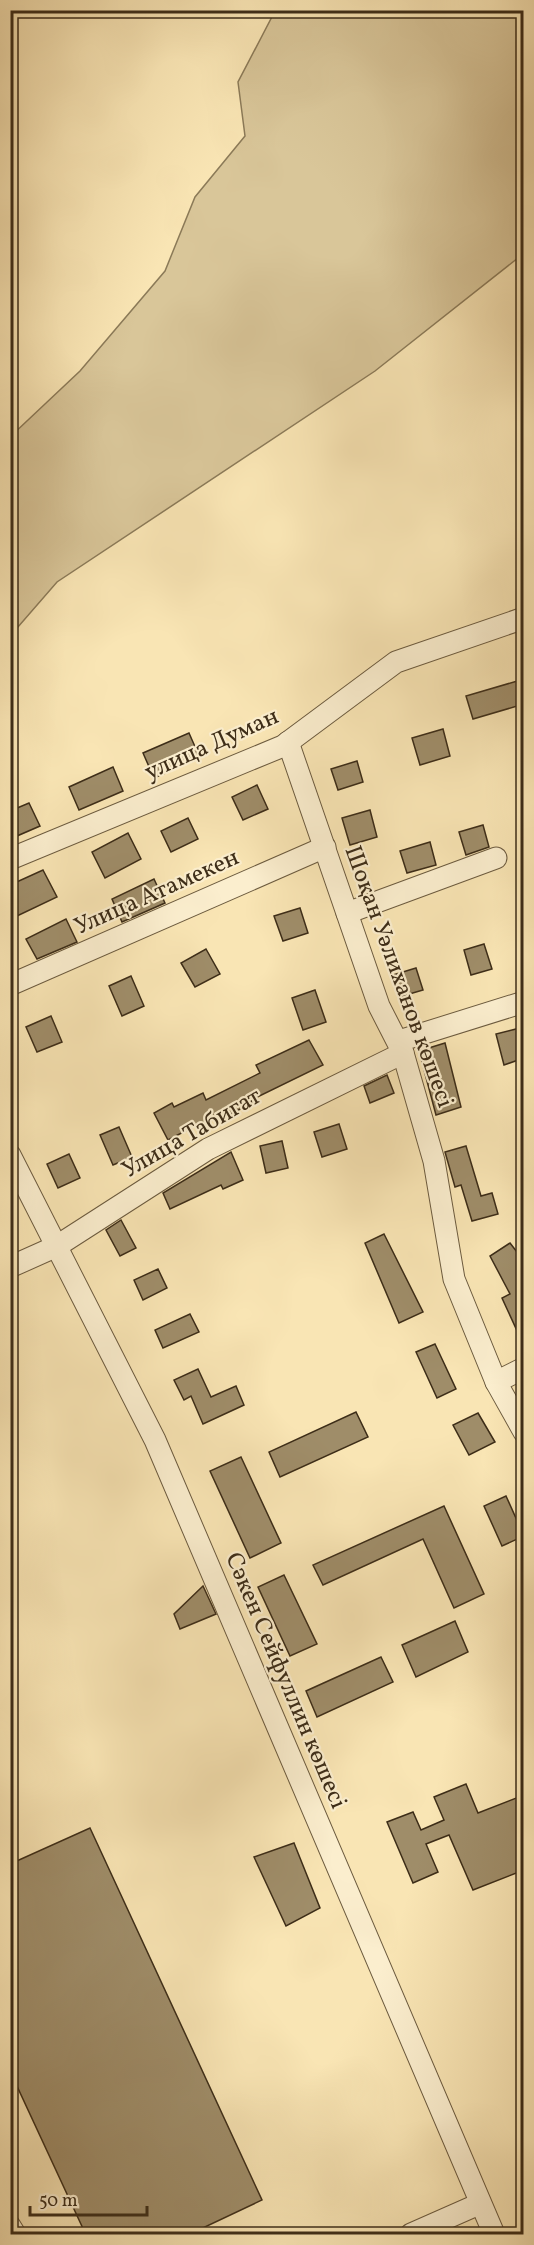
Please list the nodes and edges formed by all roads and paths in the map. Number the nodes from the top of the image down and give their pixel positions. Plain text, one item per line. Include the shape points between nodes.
1 (524, 618) edge
2 (288, 742) junction
3 (325, 848) junction
4 (496, 858) dead end
5 (10, 859) edge
6 (347, 913) junction
7 (10, 985) edge
8 (524, 1002) edge
9 (401, 1047) junction
10 (10, 1155) edge
11 (57, 1246) junction
12 (10, 1268) edge
13 (524, 1368) edge
14 (496, 1382) junction
15 (524, 1432) edge
16 (479, 2204) junction
17 (10, 2226) edge
18 (15, 2235) edge
19 (411, 2235) edge
20 (494, 2235) edge

1 - 2 street, улица Думан via 396,662
2 - 3 street, Шоқан Уәлиханов көшесі
2 - 5 street, улица Думан
3 - 6 street, Шоқан Уәлиханов көшесі
3 - 7 street, Улица Атамекен
4 - 6 street
6 - 9 street, Шоқан Уәлиханов көшесі via 379,1005
8 - 9 street, Улица Табигат
9 - 11 street, Улица Табигат via 208,1149
9 - 14 street, Шоқан Уәлиханов көшесі via 434,1161 454,1279
10 - 11 street, Сәкен Сейфуллин көшесі
11 - 12 street, Улица Табигат
11 - 16 street, Сәкен Сейфуллин көшесі via 155,1440
13 - 14 street
14 - 15 street, Шоқан Уәлиханов көшесі
16 - 19 street
16 - 20 street, Сәкен Сейфуллин көшесі
17 - 18 street

